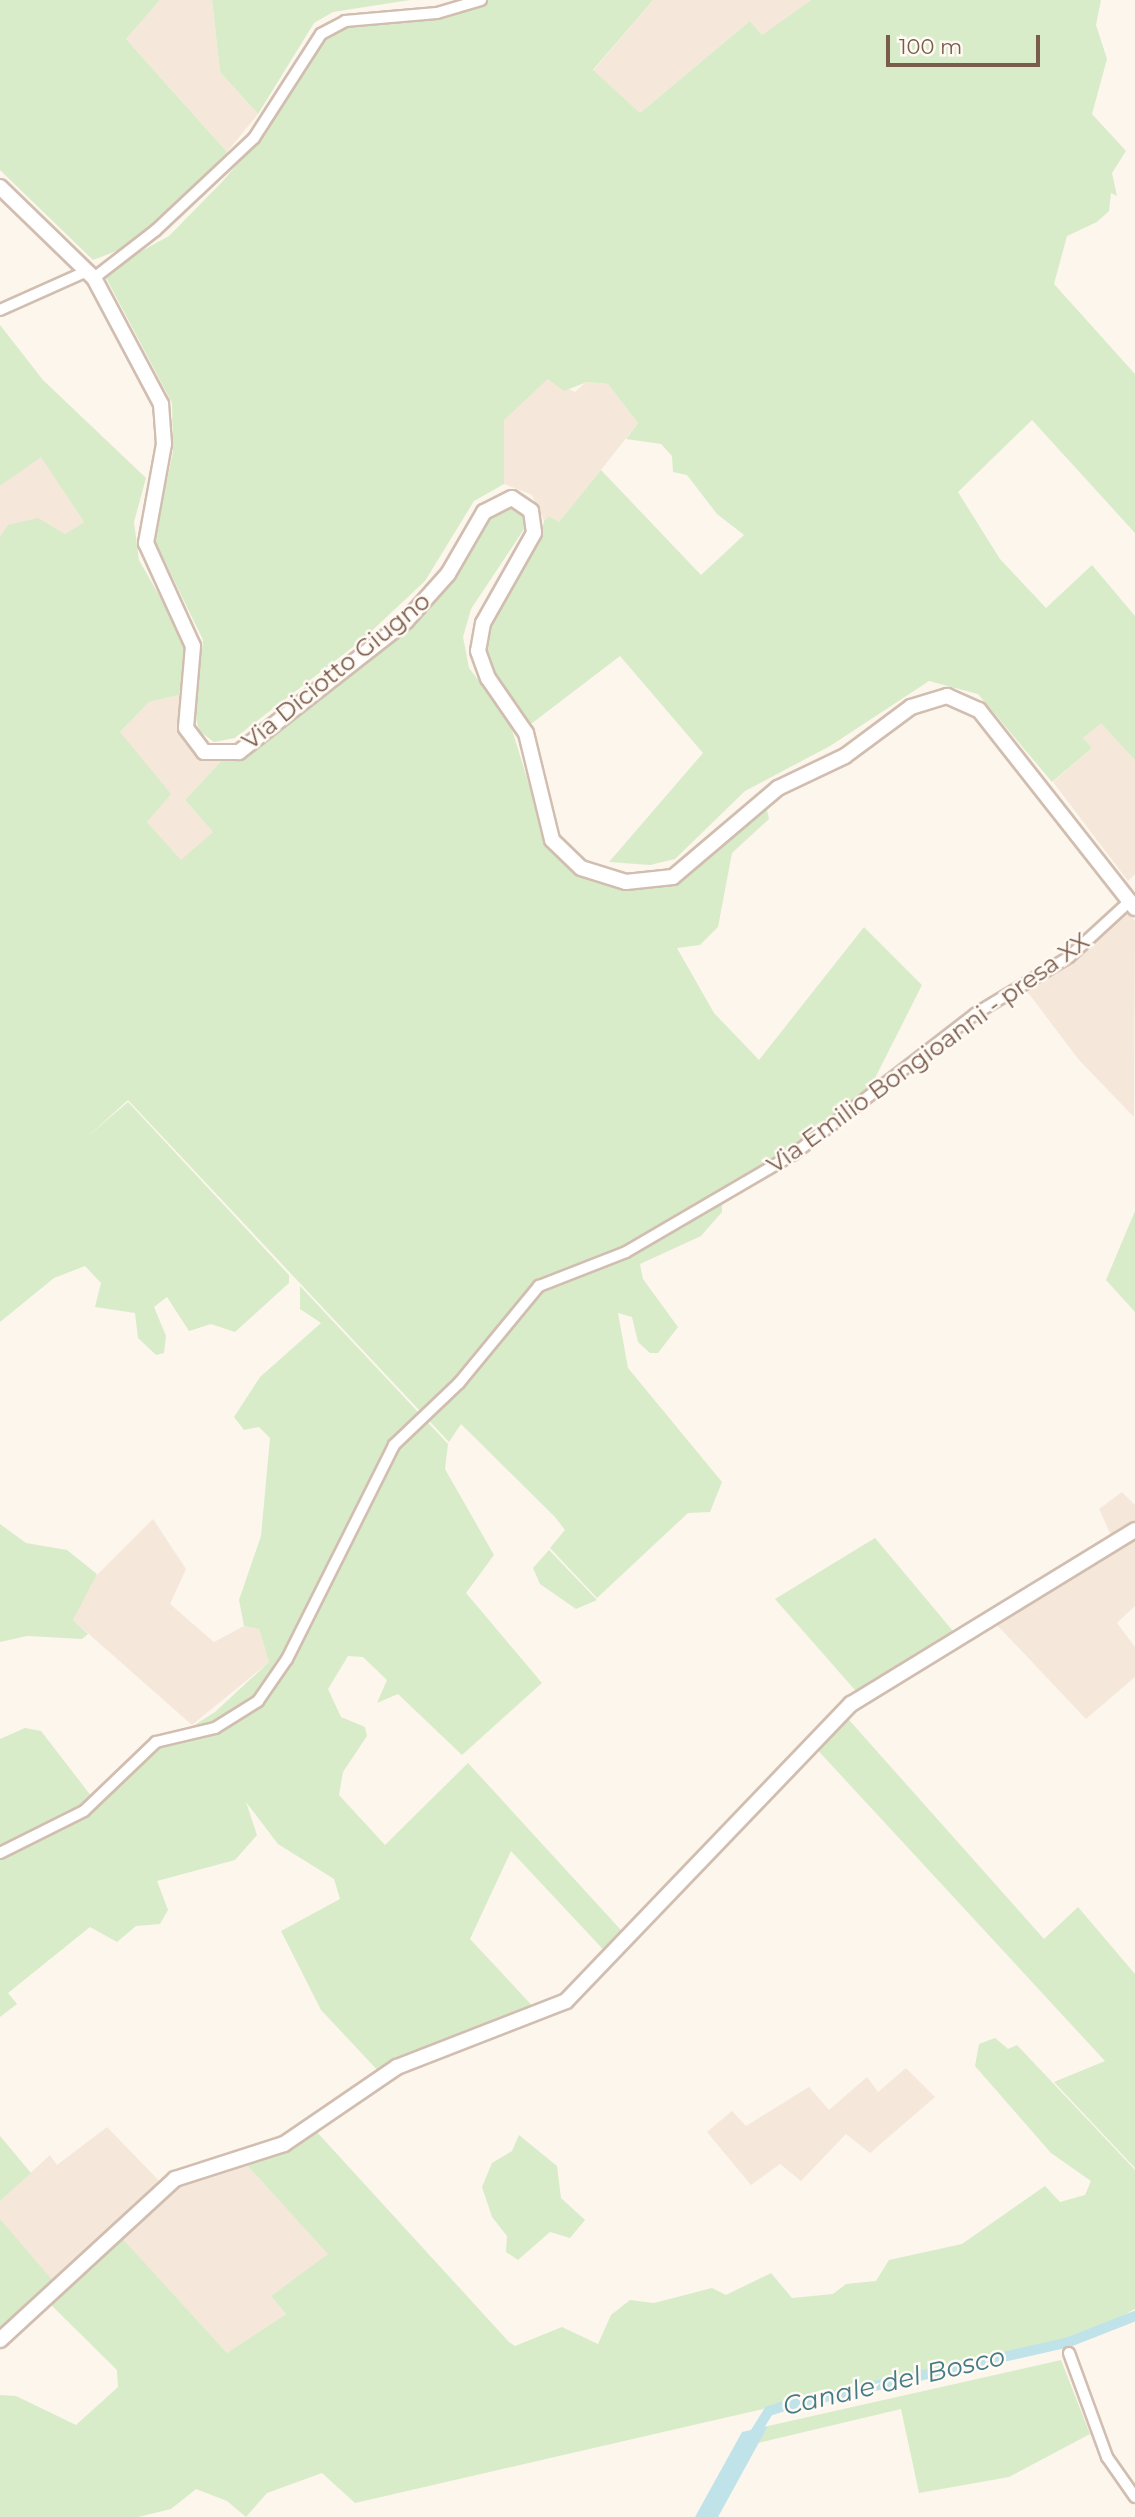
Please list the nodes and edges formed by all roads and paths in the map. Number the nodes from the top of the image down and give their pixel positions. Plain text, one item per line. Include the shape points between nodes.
1 (481, 0) edge
2 (0, 187) edge
3 (90, 275) junction
4 (0, 310) edge
5 (1133, 901) edge
6 (1135, 1530) edge
7 (0, 1853) edge
8 (0, 2340) edge
9 (1069, 2353) dead end
10 (1135, 2497) edge

1 - 3 street via 445,11 345,21 321,34 254,138 156,230
2 - 3 main road, Via Diciotto Giugno
3 - 4 street
3 - 5 main road, Via Diciotto Giugno via 161,404 164,444 146,543 193,646 186,727 204,752 239,752 406,621 448,574 484,512 512,498 531,511 534,533 483,622 478,651 488,678 526,733 552,840 581,868 626,882 673,877 778,788 845,756 911,707 947,696 979,710
5 - 7 street, Via Emilio Bongioanni - presa XX via 1069,957 975,1014 793,1154 626,1252 540,1286 452,1391 394,1445 316,1590 293,1647 258,1701 215,1728 156,1742 84,1811
6 - 8 main road via 851,1704 566,2001 397,2067 284,2144 175,2179
9 - 10 street via 1107,2457

